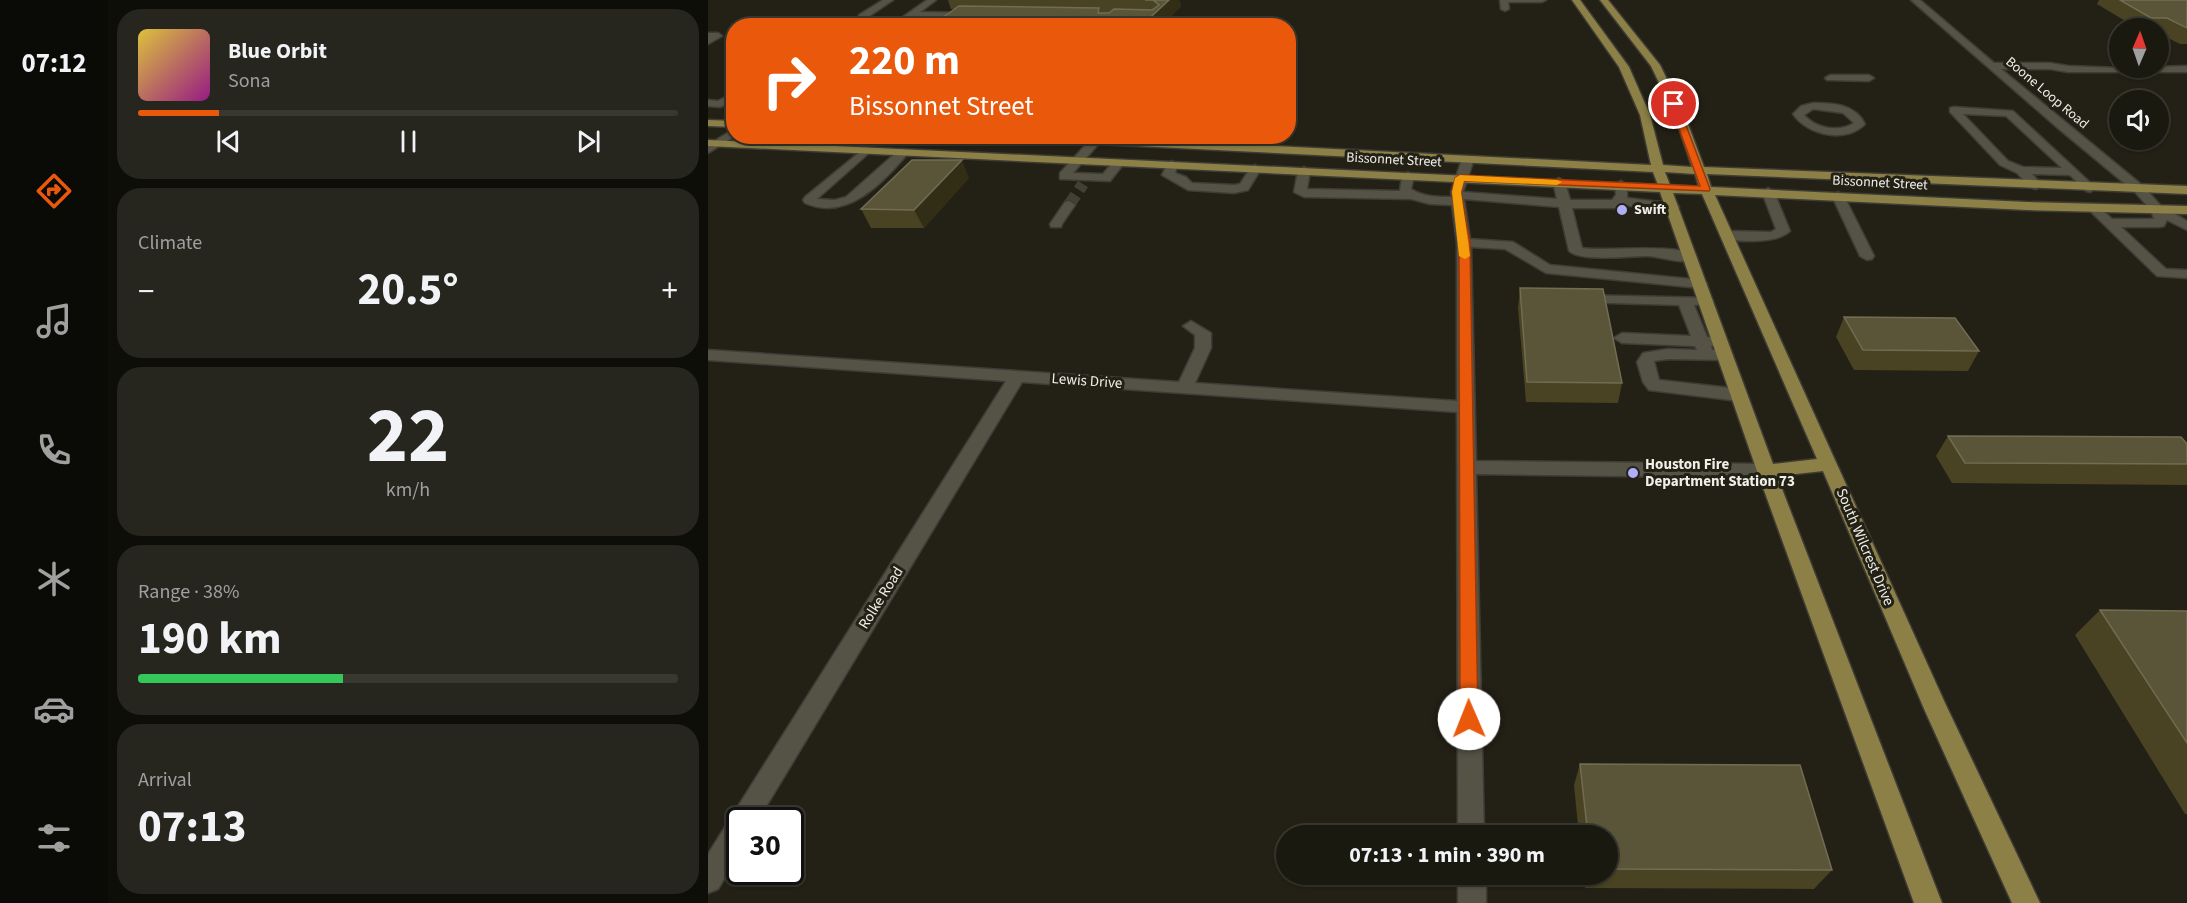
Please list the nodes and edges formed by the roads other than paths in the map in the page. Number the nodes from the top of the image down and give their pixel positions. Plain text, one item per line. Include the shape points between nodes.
1 (889, 0) edge
2 (932, 0) edge
3 (1495, 0) edge
4 (1512, 0) edge
5 (1542, 0) edge
6 (1576, 0) edge
7 (1604, 0) edge
8 (1915, 0) edge
9 (1504, 4) edge
10 (1585, 12) junction
11 (911, 14) junction
12 (1596, 14) dead end
13 (955, 15) junction
14 (1606, 15) dead end
15 (978, 16) edge
16 (1617, 16) junction
17 (862, 17) dead end
18 (905, 18) edge
19 (951, 18) edge
20 (708, 36) edge
21 (708, 41) edge
22 (1639, 66) junction
23 (1995, 69) junction
24 (2109, 69) edge
25 (2187, 69) edge
26 (2169, 70) edge
27 (2169, 72) edge
28 (2187, 76) edge
29 (1830, 78) dead end
30 (1869, 78) dead end
31 (726, 101) edge
32 (708, 104) edge
33 (708, 123) edge
34 (726, 124) edge
35 (1857, 127) joint
36 (726, 137) edge
37 (1092, 144) edge
38 (1159, 144) edge
39 (711, 145) edge
40 (866, 150) junction
41 (1288, 150) junction
42 (903, 152) junction
43 (1468, 159) junction
44 (1077, 160) junction
45 (1119, 162) junction
46 (1172, 165) junction
47 (1658, 168) junction
48 (1255, 169) junction
49 (1276, 170) junction
50 (1698, 170) junction
51 (2021, 170) junction
52 (1304, 171) junction
53 (2073, 172) junction
54 (1408, 176) junction
55 (1460, 178) junction
56 (1560, 182) junction
57 (1621, 185) junction
58 (2036, 185) junction
59 (1666, 187) junction
60 (2090, 188) junction
61 (1706, 189) junction
62 (2139, 189) junction
63 (2187, 190) edge
64 (1768, 192) junction
65 (1412, 195) junction
66 (1838, 196) junction
67 (1458, 198) junction
68 (1620, 200) junction
69 (1563, 201) junction
70 (1069, 205) tunnel mouth
71 (1673, 207) junction
72 (2093, 208) junction
73 (2157, 209) junction
74 (2187, 210) edge
75 (2109, 223) junction
76 (1056, 224) dead end
77 (2187, 226) edge
78 (1727, 236) junction
79 (1464, 243) junction
80 (1867, 256) dead end
81 (1684, 257) junction
82 (2187, 273) edge
83 (1703, 293) junction
84 (1563, 299) edge
85 (1685, 301) junction
86 (1191, 326) dead end
87 (1622, 338) dead end
88 (1713, 348) junction
89 (708, 356) edge
90 (1017, 376) junction
91 (1184, 388) junction
92 (1739, 395) junction
93 (1466, 407) junction
94 (1829, 464) junction
95 (1466, 467) junction
96 (1766, 471) junction
97 (752, 807) edge
98 (1471, 825) edge
99 (726, 850) edge
100 (708, 879) edge
101 (1472, 885) edge
102 (1472, 903) edge
103 (1928, 903) edge
104 (2026, 903) edge

1 - 17 street
2 - 11 street
3 - 9 street
4 - 5 street
4 - 9 street
6 - 10 main road
7 - 16 main road
8 - 23 street, Boone Loop Road
10 - 12 main road
10 - 22 main road
11 - 13 street
11 - 18 street
13 - 15 street
13 - 19 street
14 - 16 main road
16 - 22 main road
20 - 21 street via 718,36
22 - 47 main road via 1645,115
22 - 50 main road, South Wilcrest Drive via 1680,116
23 - 24 street
23 - 62 street, Boone Loop Road
25 - 26 street
27 - 28 street
29 - 30 street
31 - 32 street
33 - 34 main road
35 - 35 street via 1820,128 1803,122 1798,114 1813,106 1841,109 1859,120
36 - 39 street
37 - 44 street
38 - 41 main road, Bissonnet Street
39 - 40 main road, Bissonnet Street
40 - 42 main road, Bissonnet Street
40 - 42 street via 809,200 851,200
41 - 43 main road, Bissonnet Street
41 - 49 main road
42 - 44 main road, Bissonnet Street
43 - 47 main road, Bissonnet Street
43 - 55 street
44 - 45 main road, Bissonnet Street
44 - 45 street via 1064,176 1086,181 1106,178
45 - 46 main road, Bissonnet Street
46 - 48 main road, Bissonnet Street
46 - 48 street via 1168,175 1177,176 1188,186 1234,189 1244,187
47 - 50 main road, Bissonnet Street
47 - 59 main road
48 - 49 main road, Bissonnet Street
49 - 52 main road, Bissonnet Street
50 - 58 main road, Bissonnet Street
50 - 61 main road, South Wilcrest Drive
51 - 53 street
51 - 53 street via 2004,163 1954,110 2009,112
51 - 58 street
52 - 54 main road, Bissonnet Street
52 - 65 street via 1300,192 1304,193
53 - 60 street
54 - 55 main road, Bissonnet Street
54 - 65 street via 1405,190
55 - 56 main road, Bissonnet Street
55 - 67 street
56 - 57 main road, Bissonnet Street
56 - 69 street
57 - 59 main road, Bissonnet Street
57 - 68 street
58 - 60 main road, Bissonnet Street
59 - 61 main road, Bissonnet Street
59 - 71 main road
60 - 62 main road, Bissonnet Street
61 - 64 main road, Bissonnet Street
61 - 78 main road, South Wilcrest Drive
62 - 63 main road, Bissonnet Street
62 - 73 street, Boone Loop Road
64 - 66 main road, Bissonnet Street
64 - 78 street via 1783,231 1773,236
65 - 67 street via 1429,200
66 - 72 main road, Bissonnet Street
66 - 80 street
67 - 69 street
67 - 79 street
68 - 69 street via 1615,204
68 - 71 street
69 - 81 street via 1576,251 1612,258
70 - 76 street
71 - 81 main road
72 - 73 main road, Bissonnet Street
72 - 75 street
73 - 74 main road, Bissonnet Street
73 - 75 street via 2159,223
73 - 77 street, Boone Loop Road
75 - 82 street via 2162,273
78 - 94 main road, South Wilcrest Drive
79 - 83 street via 1508,245 1546,269
79 - 93 street
81 - 83 main road
83 - 85 street
83 - 88 main road
84 - 85 street
85 - 88 street
86 - 91 street via 1203,333 1203,348
87 - 88 street
88 - 92 main road
88 - 92 street via 1649,357 1645,362 1651,382 1661,388
89 - 90 street, Lewis Drive
90 - 91 street, Lewis Drive
90 - 97 street, Rolke Road
91 - 93 street, Lewis Drive
92 - 96 main road
93 - 95 street
94 - 96 main road
94 - 104 main road, South Wilcrest Drive
95 - 96 street
95 - 98 street
96 - 103 main road
99 - 100 street
101 - 102 street

